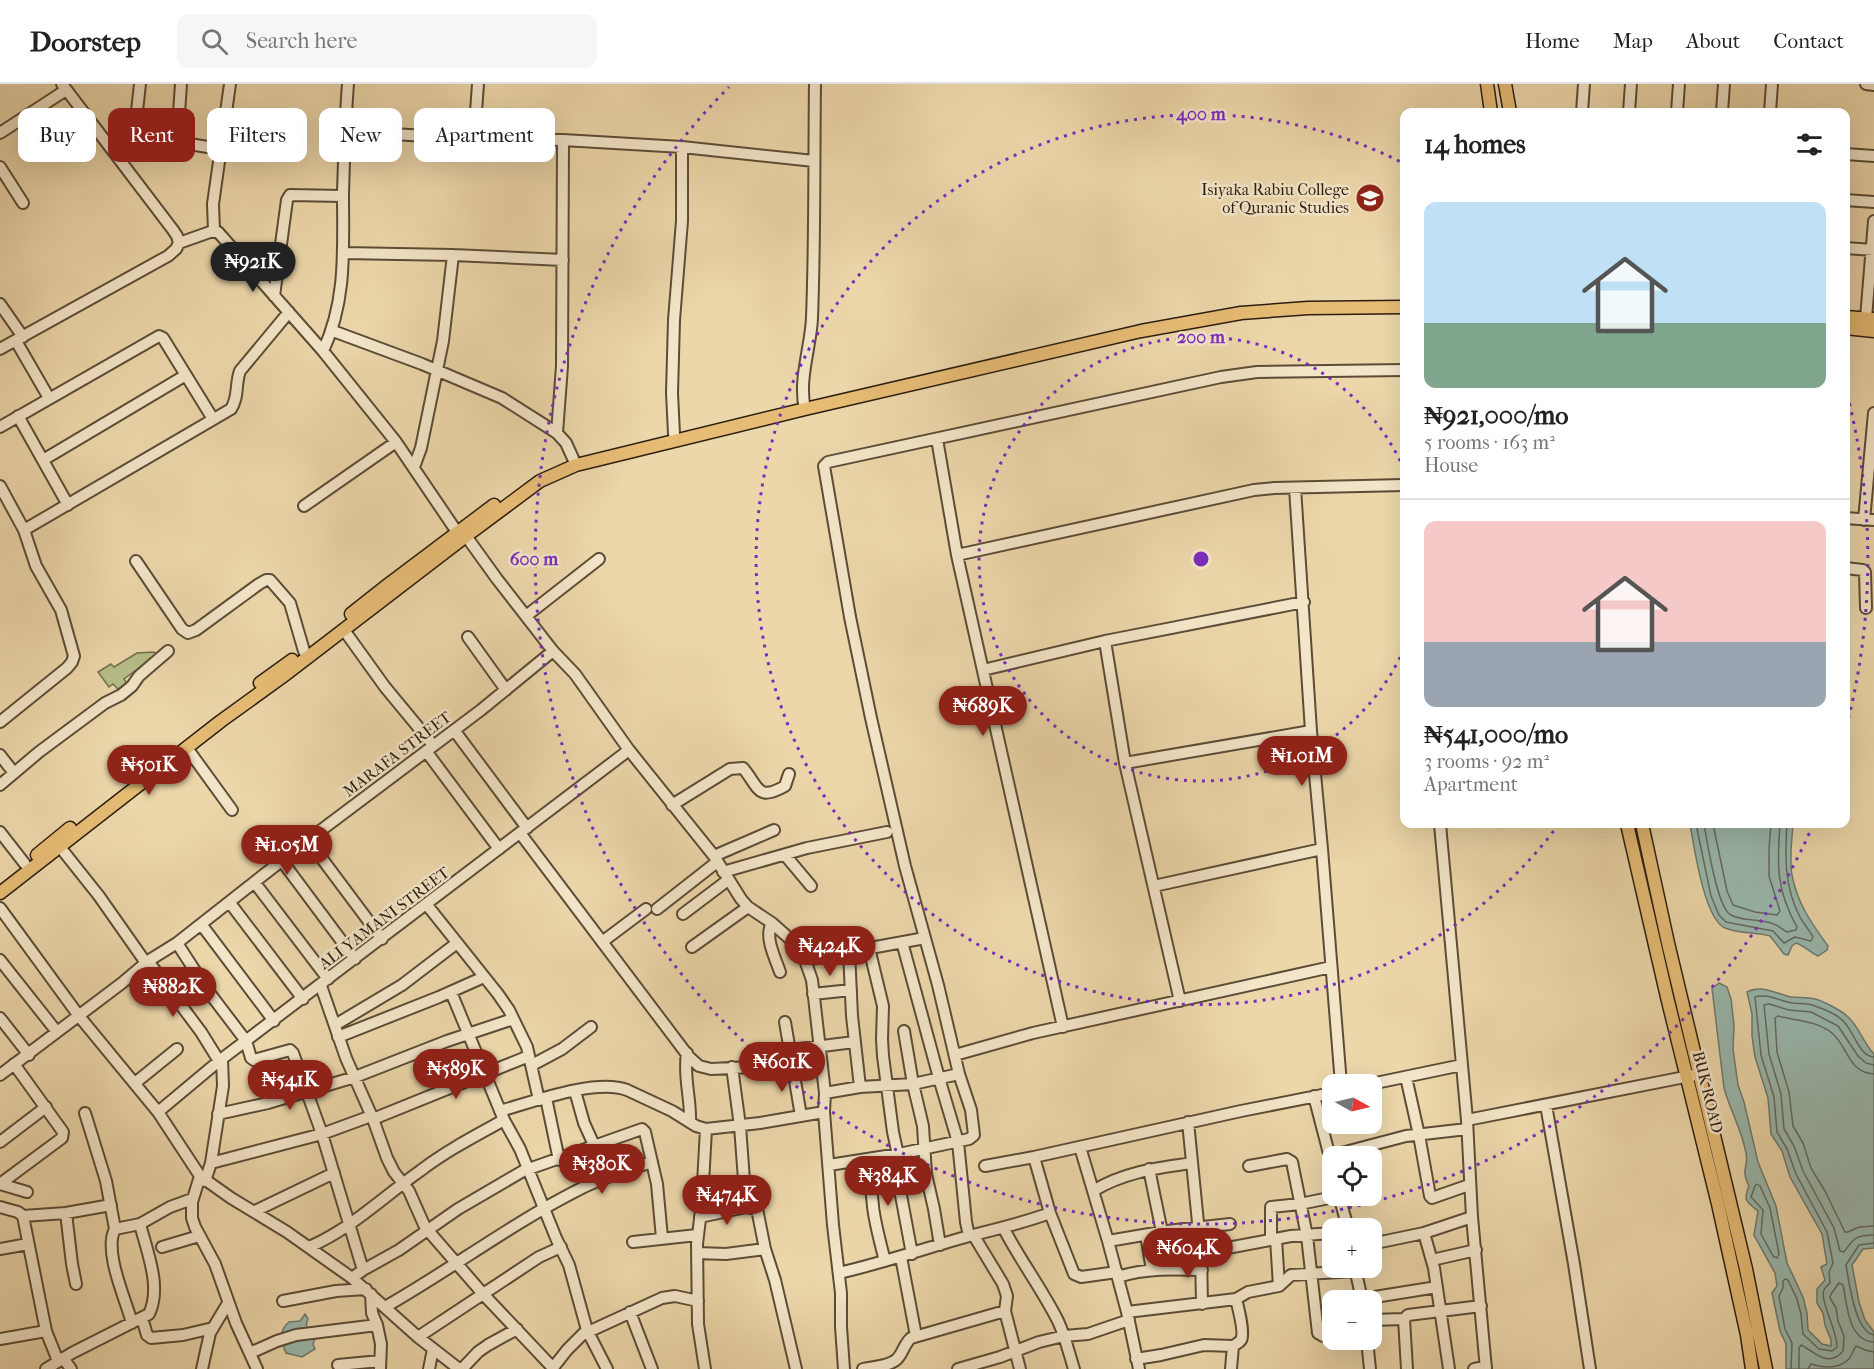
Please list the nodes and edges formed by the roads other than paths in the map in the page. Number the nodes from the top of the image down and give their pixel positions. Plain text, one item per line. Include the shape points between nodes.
1 (140, 84) edge
2 (181, 84) edge
3 (230, 84) edge
4 (348, 84) edge
5 (478, 84) edge
6 (815, 84) edge
7 (1479, 84) edge
8 (1487, 84) edge
9 (1503, 84) edge
10 (1584, 84) edge
11 (1631, 84) edge
12 (1679, 84) edge
13 (1724, 84) edge
14 (1772, 84) edge
15 (1866, 84) edge
16 (1874, 85) edge
17 (64, 87) edge
18 (137, 108) edge
19 (179, 108) edge
20 (226, 108) edge
21 (346, 108) edge
22 (476, 108) edge
23 (1482, 108) edge
24 (1490, 108) edge
25 (1505, 108) edge
26 (1509, 108) edge
27 (1582, 108) edge
28 (1629, 108) edge
29 (1677, 108) edge
30 (1722, 108) edge
31 (1770, 108) edge
32 (0, 133) edge
33 (555, 140) edge
34 (563, 140) junction
35 (108, 143) edge
36 (682, 147) junction
37 (1850, 154) edge
38 (1874, 156) edge
39 (122, 162) edge
40 (218, 162) edge
41 (345, 162) edge
42 (814, 162) junction
43 (0, 167) edge
44 (344, 195) junction
45 (1850, 200) edge
46 (1874, 202) edge
47 (23, 203) dead end
48 (1874, 221) edge
49 (214, 231) junction
50 (178, 243) junction
51 (1850, 248) edge
52 (1873, 250) edge
53 (344, 253) junction
54 (453, 255) junction
55 (563, 260) junction
56 (274, 296) junction
57 (1400, 299) edge
58 (0, 304) edge
59 (1400, 306) edge
60 (289, 312) junction
61 (1850, 317) edge
62 (1870, 319) edge
63 (1850, 329) edge
64 (333, 331) junction
65 (1874, 331) edge
66 (19, 339) junction
67 (0, 349) edge
68 (323, 351) junction
69 (970, 367) junction
70 (437, 370) junction
71 (1400, 370) edge
72 (186, 375) junction
73 (49, 398) junction
74 (804, 405) junction
75 (1874, 413) edge
76 (18, 416) junction
77 (213, 420) junction
78 (0, 427) edge
79 (557, 433) junction
80 (674, 434) junction
81 (937, 439) junction
82 (396, 442) junction
83 (43, 460) junction
84 (575, 462) junction
85 (414, 467) junction
86 (1400, 485) edge
87 (0, 486) edge
88 (1295, 488) junction
89 (68, 505) junction
90 (304, 506) dead end
91 (1850, 518) edge
92 (1869, 520) edge
93 (24, 530) junction
94 (462, 534) junction
95 (957, 555) junction
96 (599, 559) dead end
97 (136, 561) dead end
98 (1850, 569) edge
99 (1304, 603) junction
100 (1866, 608) dead end
101 (526, 616) junction
102 (344, 630) junction
103 (468, 637) dead end
104 (1105, 641) junction
105 (168, 651) dead end
106 (304, 651) junction
107 (554, 651) junction
108 (983, 670) junction
109 (279, 674) junction
110 (506, 690) junction
111 (0, 722) edge
112 (454, 730) junction
113 (1311, 731) junction
114 (187, 748) junction
115 (430, 748) junction
116 (629, 750) junction
117 (0, 755) edge
118 (1125, 763) junction
119 (14, 773) junction
120 (789, 774) dead end
121 (0, 785) edge
122 (672, 805) junction
123 (232, 810) dead end
124 (1440, 828) edge
125 (1628, 828) edge
126 (1643, 828) edge
127 (774, 830) dead end
128 (523, 831) junction
129 (0, 832) edge
130 (887, 832) dead end
131 (308, 840) junction
132 (60, 847) junction
133 (499, 849) junction
134 (1322, 849) junction
135 (785, 855) junction
136 (716, 859) junction
137 (282, 861) junction
138 (25, 864) junction
139 (726, 876) junction
140 (0, 883) edge
141 (255, 883) junction
142 (811, 886) dead end
143 (1154, 886) junction
144 (0, 893) edge
145 (230, 903) junction
146 (427, 905) junction
147 (748, 907) junction
148 (0, 908) edge
149 (683, 914) dead end
150 (772, 923) junction
151 (201, 924) junction
152 (925, 938) junction
153 (382, 939) junction
154 (602, 942) junction
155 (902, 942) junction
156 (177, 943) junction
157 (457, 943) junction
158 (692, 947) dead end
159 (869, 948) junction
160 (849, 952) junction
161 (355, 959) junction
162 (0, 960) edge
163 (805, 960) junction
164 (147, 962) junction
165 (1331, 967) junction
166 (780, 972) dead end
167 (484, 977) junction
168 (324, 983) junction
169 (851, 990) junction
170 (451, 992) junction
171 (813, 994) junction
172 (303, 999) junction
173 (1180, 1001) junction
174 (79, 1016) junction
175 (0, 1018) edge
176 (513, 1019) junction
177 (274, 1021) junction
178 (785, 1022) dead end
179 (335, 1025) junction
180 (591, 1027) dead end
181 (1063, 1027) junction
182 (904, 1031) dead end
183 (57, 1032) junction
184 (468, 1034) junction
185 (338, 1037) junction
186 (246, 1041) junction
187 (854, 1042) junction
188 (820, 1047) junction
189 (177, 1048) dead end
190 (791, 1050) junction
191 (687, 1053) junction
192 (29, 1054) junction
193 (955, 1055) junction
194 (221, 1060) junction
195 (531, 1061) junction
196 (14, 1064) junction
197 (792, 1065) junction
198 (1462, 1065) junction
199 (732, 1067) junction
200 (1, 1072) edge
201 (484, 1073) junction
202 (959, 1074) junction
203 (1340, 1074) edge
204 (1700, 1074) junction
205 (355, 1077) junction
206 (1406, 1077) junction
207 (1687, 1077) junction
208 (939, 1078) junction
209 (1382, 1082) edge
210 (135, 1083) junction
211 (913, 1084) junction
212 (887, 1085) junction
213 (860, 1087) junction
214 (308, 1090) junction
215 (575, 1091) junction
216 (825, 1093) junction
217 (1322, 1095) edge
218 (1314, 1096) junction
219 (542, 1099) junction
220 (1546, 1105) junction
221 (46, 1107) junction
222 (158, 1112) junction
223 (824, 1112) junction
224 (85, 1113) dead end
225 (218, 1114) junction
226 (502, 1116) junction
227 (801, 1116) junction
228 (372, 1118) junction
229 (690, 1122) junction
230 (1188, 1122) junction
231 (1467, 1125) junction
232 (740, 1126) junction
233 (706, 1129) junction
234 (322, 1134) junction
235 (1419, 1135) junction
236 (0, 1142) edge
237 (958, 1142) junction
238 (594, 1145) junction
239 (1327, 1146) edge
240 (1370, 1146) edge
241 (1080, 1147) junction
242 (924, 1149) junction
243 (899, 1154) junction
244 (1034, 1157) junction
245 (874, 1158) junction
246 (559, 1160) junction
247 (652, 1162) junction
248 (211, 1163) junction
249 (1192, 1163) junction
250 (829, 1165) junction
251 (985, 1166) dead end
252 (1249, 1166) dead end
253 (1149, 1168) junction
254 (528, 1170) junction
255 (334, 1173) junction
256 (203, 1178) junction
257 (0, 1184) edge
258 (403, 1184) junction
259 (1469, 1185) junction
260 (1093, 1191) junction
261 (27, 1192) dead end
262 (192, 1199) junction
263 (1322, 1199) edge
264 (1300, 1204) junction
265 (111, 1205) junction
266 (0, 1207) edge
267 (746, 1207) junction
268 (544, 1208) junction
269 (255, 1211) junction
270 (66, 1213) junction
271 (1050, 1214) junction
272 (23, 1216) junction
273 (700, 1217) junction
274 (1472, 1217) junction
275 (140, 1224) junction
276 (1230, 1224) dead end
277 (349, 1225) junction
278 (1199, 1228) junction
279 (116, 1229) junction
280 (1004, 1229) junction
281 (428, 1230) junction
282 (1162, 1232) junction
283 (1424, 1233) junction
284 (1322, 1234) edge
285 (697, 1235) junction
286 (1146, 1235) junction
287 (199, 1236) junction
288 (972, 1236) junction
289 (1307, 1236) junction
290 (662, 1238) junction
291 (1274, 1240) junction
292 (1108, 1241) junction
293 (633, 1242) dead end
294 (1382, 1242) edge
295 (28, 1244) junction
296 (940, 1245) junction
297 (162, 1246) dead end
298 (309, 1247) junction
299 (561, 1247) junction
300 (0, 1249) edge
301 (765, 1249) junction
302 (1476, 1250) junction
303 (697, 1253) junction
304 (1201, 1253) junction
305 (906, 1255) junction
306 (1432, 1260) junction
307 (885, 1261) junction
308 (457, 1263) junction
309 (363, 1270) junction
310 (1152, 1270) junction
311 (1202, 1270) junction
312 (1322, 1272) edge
313 (839, 1273) junction
314 (1311, 1273) junction
315 (1118, 1274) junction
316 (352, 1278) junction
317 (76, 1284) dead end
318 (1279, 1286) junction
319 (1437, 1287) junction
320 (368, 1292) junction
321 (484, 1294) junction
322 (1382, 1297) edge
323 (1236, 1299) junction
324 (283, 1301) dead end
325 (698, 1301) junction
326 (228, 1303) junction
327 (1202, 1304) junction
328 (1481, 1306) junction
329 (385, 1307) junction
330 (1005, 1311) junction
331 (1440, 1311) junction
332 (630, 1312) junction
333 (1128, 1316) junction
334 (1404, 1319) junction
335 (1382, 1320) edge
336 (137, 1321) junction
337 (376, 1325) junction
338 (213, 1328) junction
339 (517, 1329) junction
340 (46, 1331) junction
341 (587, 1331) junction
342 (1322, 1335) edge
343 (916, 1336) junction
344 (1064, 1336) junction
345 (418, 1337) junction
346 (0, 1340) edge
347 (1233, 1346) junction
348 (433, 1349) junction
349 (1368, 1350) edge
350 (1016, 1352) junction
351 (250, 1353) junction
352 (1000, 1357) junction
353 (60, 1360) junction
354 (1137, 1364) edge
355 (338, 1365) dead end
356 (380, 1365) edge
357 (1486, 1368) edge
358 (46, 1369) edge
359 (71, 1369) edge
360 (201, 1369) edge
361 (257, 1369) edge
362 (429, 1369) edge
363 (460, 1369) edge
364 (553, 1369) edge
365 (607, 1369) edge
366 (652, 1369) edge
367 (705, 1369) edge
368 (795, 1369) edge
369 (844, 1369) edge
370 (863, 1369) edge
371 (958, 1369) edge
372 (1000, 1369) edge
373 (1020, 1369) edge
374 (1074, 1369) edge
375 (1231, 1369) edge
376 (1370, 1369) edge
377 (1407, 1369) edge
378 (1449, 1369) edge
379 (1474, 1369) edge
380 (1590, 1369) edge
381 (1752, 1369) edge
382 (1766, 1369) edge

1 - 18 street
2 - 19 street
3 - 20 street
4 - 21 street
5 - 22 street
6 - 42 street
7 - 23 main road
8 - 24 main road
9 - 25 main road
9 - 26 main road
10 - 27 street
11 - 28 street
12 - 29 street
13 - 30 street
14 - 31 street
15 - 16 street
17 - 32 street
17 - 35 street
33 - 34 street
34 - 36 street
34 - 55 street
36 - 42 street
36 - 80 street via 682,221 672,382
37 - 38 street
39 - 50 street via 173,230
40 - 49 street
41 - 44 street
42 - 74 street via 812,313
43 - 47 street
44 - 53 street
44 - 56 street via 290,195
45 - 46 street
48 - 52 street
49 - 50 street
49 - 56 street
50 - 66 street via 168,255
51 - 52 street
52 - 62 street
53 - 54 street
53 - 64 street
54 - 55 street
54 - 70 street
55 - 79 street
56 - 60 street
57 - 69 main road via 1240,305 1139,323
58 - 66 street
59 - 69 main road via 1241,313
60 - 68 street
60 - 77 street via 240,371 236,402
61 - 62 main road
63 - 65 main road
64 - 68 street
64 - 70 street
66 - 67 street
66 - 73 street
68 - 82 street
69 - 74 main road
70 - 79 street via 502,398
70 - 85 street
71 - 81 street via 1239,374
72 - 73 street via 159,336
72 - 77 street
72 - 83 street
73 - 76 street
74 - 80 main road
74 - 84 main road
75 - 92 street
76 - 78 street
76 - 83 street
77 - 89 street
79 - 84 street
80 - 84 main road
81 - 95 street
81 - 152 street via 824,466 871,718
82 - 85 street
82 - 90 street
83 - 89 street
84 - 94 main road via 536,475
85 - 94 street via 441,510
86 - 88 street
87 - 93 street
88 - 95 street via 1254,490
88 - 99 street
89 - 93 street
91 - 92 street
93 - 111 street via 36,566 61,610 74,656 67,668
94 - 101 street
94 - 102 main road
94 - 106 main road
95 - 108 street
96 - 101 street
97 - 106 street via 189,633 270,580 290,603
98 - 100 street via 1865,572
99 - 104 street
99 - 113 street
101 - 107 street
102 - 109 main road
102 - 115 street
103 - 110 street
104 - 108 street
104 - 118 street
105 - 119 street via 122,695 105,703
106 - 109 main road
107 - 110 street, MARAFA STREET
107 - 116 street
108 - 181 street
109 - 114 main road
109 - 138 main road
110 - 112 street, MARAFA STREET
112 - 115 street, MARAFA STREET
112 - 128 street
113 - 118 street
113 - 134 street
114 - 123 street
114 - 132 main road
115 - 131 street, MARAFA STREET
115 - 133 street
116 - 122 street
116 - 128 street, ALI YAMANI STREET
117 - 119 street
118 - 143 street
119 - 121 street
120 - 122 street via 785,786 768,794 743,768 730,769
122 - 136 street
124 - 198 street
125 - 207 main road, BUK ROAD
126 - 204 main road, BUK ROAD
127 - 136 street
128 - 133 street, ALI YAMANI STREET
128 - 154 street
129 - 138 street
130 - 135 street
131 - 137 street, MARAFA STREET
131 - 153 street
132 - 144 main road
132 - 164 street
133 - 146 street, ALI YAMANI STREET
134 - 143 street
134 - 165 street
135 - 139 street
135 - 142 street
136 - 139 street
136 - 154 street
137 - 141 street, MARAFA STREET
137 - 161 street
138 - 140 main road
139 - 147 street
139 - 149 street
141 - 145 street, MARAFA STREET
141 - 168 street
143 - 173 street
145 - 151 street, MARAFA STREET
145 - 172 street
146 - 153 street, ALI YAMANI STREET
146 - 157 street
147 - 150 street
147 - 158 street
148 - 174 street
150 - 163 street
150 - 166 street via 768,933
151 - 156 street, MARAFA STREET
151 - 177 street
152 - 155 street
152 - 193 street
153 - 161 street, ALI YAMANI STREET
154 - 191 street
155 - 159 street
155 - 208 street
156 - 164 street, MARAFA STREET
156 - 186 street
157 - 167 street
157 - 179 street via 402,985
159 - 160 street
159 - 212 street via 883,1006
160 - 163 street
160 - 169 street
161 - 168 street, ALI YAMANI STREET
162 - 183 street
163 - 171 street
164 - 174 street, MARAFA STREET
164 - 194 street
165 - 173 street
165 - 203 street
167 - 170 street
167 - 176 street
168 - 172 street, ALI YAMANI STREET
168 - 179 street
169 - 171 street
169 - 187 street
170 - 184 street
170 - 185 street
171 - 188 street
172 - 177 street, ALI YAMANI STREET
173 - 181 street
174 - 183 street, MARAFA STREET
174 - 210 street
175 - 192 street
176 - 184 street
176 - 195 street
177 - 186 street, ALI YAMANI STREET
178 - 190 street
179 - 185 street
180 - 195 street via 562,1049
181 - 193 street
182 - 211 street
183 - 192 street, MARAFA STREET
184 - 201 street
184 - 205 street
185 - 205 street
186 - 194 street, ALI YAMANI STREET
186 - 214 street via 254,1060 290,1050
187 - 188 street
187 - 213 street
188 - 190 street
188 - 216 street
189 - 210 street
190 - 197 street
191 - 199 street via 704,1068
191 - 229 street
192 - 196 street, MARAFA STREET
193 - 202 street
194 - 222 street, ALI YAMANI STREET
194 - 225 street via 223,1086
195 - 201 street
195 - 219 street
196 - 200 street, MARAFA STREET
196 - 221 street
197 - 199 street
197 - 227 street
198 - 206 street
198 - 231 street
199 - 232 street
201 - 226 street
201 - 228 street
202 - 208 street
202 - 237 street via 971,1110 974,1135
204 - 207 street
204 - 382 main road, BUK ROAD
205 - 214 street
205 - 228 street
206 - 209 street
206 - 235 street
207 - 220 street
207 - 381 main road, BUK ROAD via 1735,1278
208 - 211 street
208 - 237 street
210 - 222 street
211 - 212 street
211 - 242 street
212 - 213 street
212 - 243 street
213 - 216 street
214 - 225 street
214 - 234 street
215 - 219 street
215 - 229 street via 620,1087
215 - 238 street
216 - 223 street
217 - 218 street
218 - 230 street
218 - 239 street
219 - 226 street
219 - 246 street
220 - 231 street
220 - 380 street
221 - 236 street
221 - 257 street via 63,1132 62,1138
222 - 256 street
223 - 227 street
223 - 250 street
224 - 265 street
225 - 248 street
226 - 254 street
226 - 258 street
227 - 232 street
228 - 234 street
228 - 258 street via 387,1158
229 - 233 street
230 - 241 street
230 - 249 street
231 - 235 street
231 - 259 street
232 - 233 street
232 - 267 street
233 - 273 street
234 - 248 street
234 - 255 street
235 - 240 street
235 - 259 street via 1430,1197
237 - 242 street
237 - 288 street via 966,1222
238 - 246 street
238 - 247 street via 642,1129
241 - 244 street
241 - 260 street
242 - 243 street
242 - 296 street
243 - 245 street
243 - 305 street
244 - 251 street
244 - 271 street
245 - 250 street
245 - 307 street via 870,1192
246 - 254 street
247 - 268 street via 580,1189
247 - 290 street
248 - 256 street
249 - 253 street
249 - 278 street
250 - 313 street
252 - 264 street via 1290,1160
253 - 260 street
253 - 282 street
254 - 268 street
254 - 281 street
255 - 269 street
255 - 277 street
256 - 262 street
256 - 269 street
257 - 261 street
258 - 277 street
258 - 281 street
259 - 274 street
260 - 292 street
262 - 275 street
262 - 287 street via 192,1218
263 - 264 street
264 - 289 street
264 - 291 street via 1269,1208
265 - 270 street
265 - 279 street
266 - 272 street
267 - 273 street
267 - 301 street via 758,1212
268 - 299 street
268 - 308 street
269 - 298 street
270 - 272 street
270 - 317 street
271 - 280 street
271 - 315 street via 1074,1274
272 - 295 street
273 - 285 street
274 - 283 street
274 - 302 street
275 - 279 street
275 - 336 street via 154,1282 153,1305
276 - 278 street
277 - 298 street
277 - 309 street
278 - 282 street
278 - 304 street
279 - 336 street via 112,1236 114,1259 124,1303
280 - 288 street
280 - 344 street
281 - 308 street
281 - 309 street
282 - 286 street
283 - 294 street
283 - 306 street
284 - 289 street
285 - 290 street
285 - 303 street
286 - 292 street
286 - 310 street
287 - 297 street
287 - 326 street
288 - 296 street
288 - 330 street via 1003,1284 1007,1296
289 - 291 street
289 - 314 street
290 - 293 street
291 - 304 street
291 - 318 street
292 - 315 street
295 - 300 street
295 - 340 street
296 - 305 street
298 - 316 street
299 - 321 street
299 - 341 street
301 - 303 street
301 - 368 street
302 - 306 street
302 - 328 street
303 - 325 street
304 - 311 street
305 - 307 street
305 - 343 street
306 - 319 street
307 - 313 street
308 - 321 street
308 - 329 street
309 - 316 street
310 - 311 street
310 - 315 street
311 - 327 street
312 - 314 street
313 - 369 street
314 - 318 street via 1291,1275
314 - 342 street via 1318,1332
315 - 333 street
316 - 320 street
318 - 323 street via 1248,1292
319 - 322 street
319 - 331 street
320 - 324 street via 336,1291
320 - 329 street
320 - 337 street
321 - 339 street
321 - 345 street
323 - 327 street
323 - 347 street via 1242,1336
325 - 332 street via 668,1296
325 - 367 street
326 - 338 street
326 - 351 street
327 - 333 street
328 - 331 street
328 - 357 street
329 - 345 street
330 - 343 street
330 - 350 street
331 - 334 street via 1408,1315
331 - 378 street
332 - 341 street
332 - 366 street
333 - 344 street via 1088,1334
333 - 354 street
334 - 335 street
334 - 377 street
336 - 338 street via 151,1338
336 - 353 street
337 - 351 street via 296,1335
337 - 356 street via 381,1344
338 - 360 street
339 - 363 street via 483,1348
339 - 364 street
340 - 346 street
340 - 353 street
341 - 364 street
341 - 365 street
343 - 370 street via 906,1342 894,1362
344 - 350 street
344 - 374 street
345 - 348 street
347 - 354 street via 1204,1346
347 - 375 street
348 - 362 street
348 - 363 street
349 - 376 street
350 - 352 street
350 - 373 street
351 - 361 street
352 - 371 street
352 - 372 street
353 - 358 street
353 - 359 street
355 - 356 street
357 - 379 street

